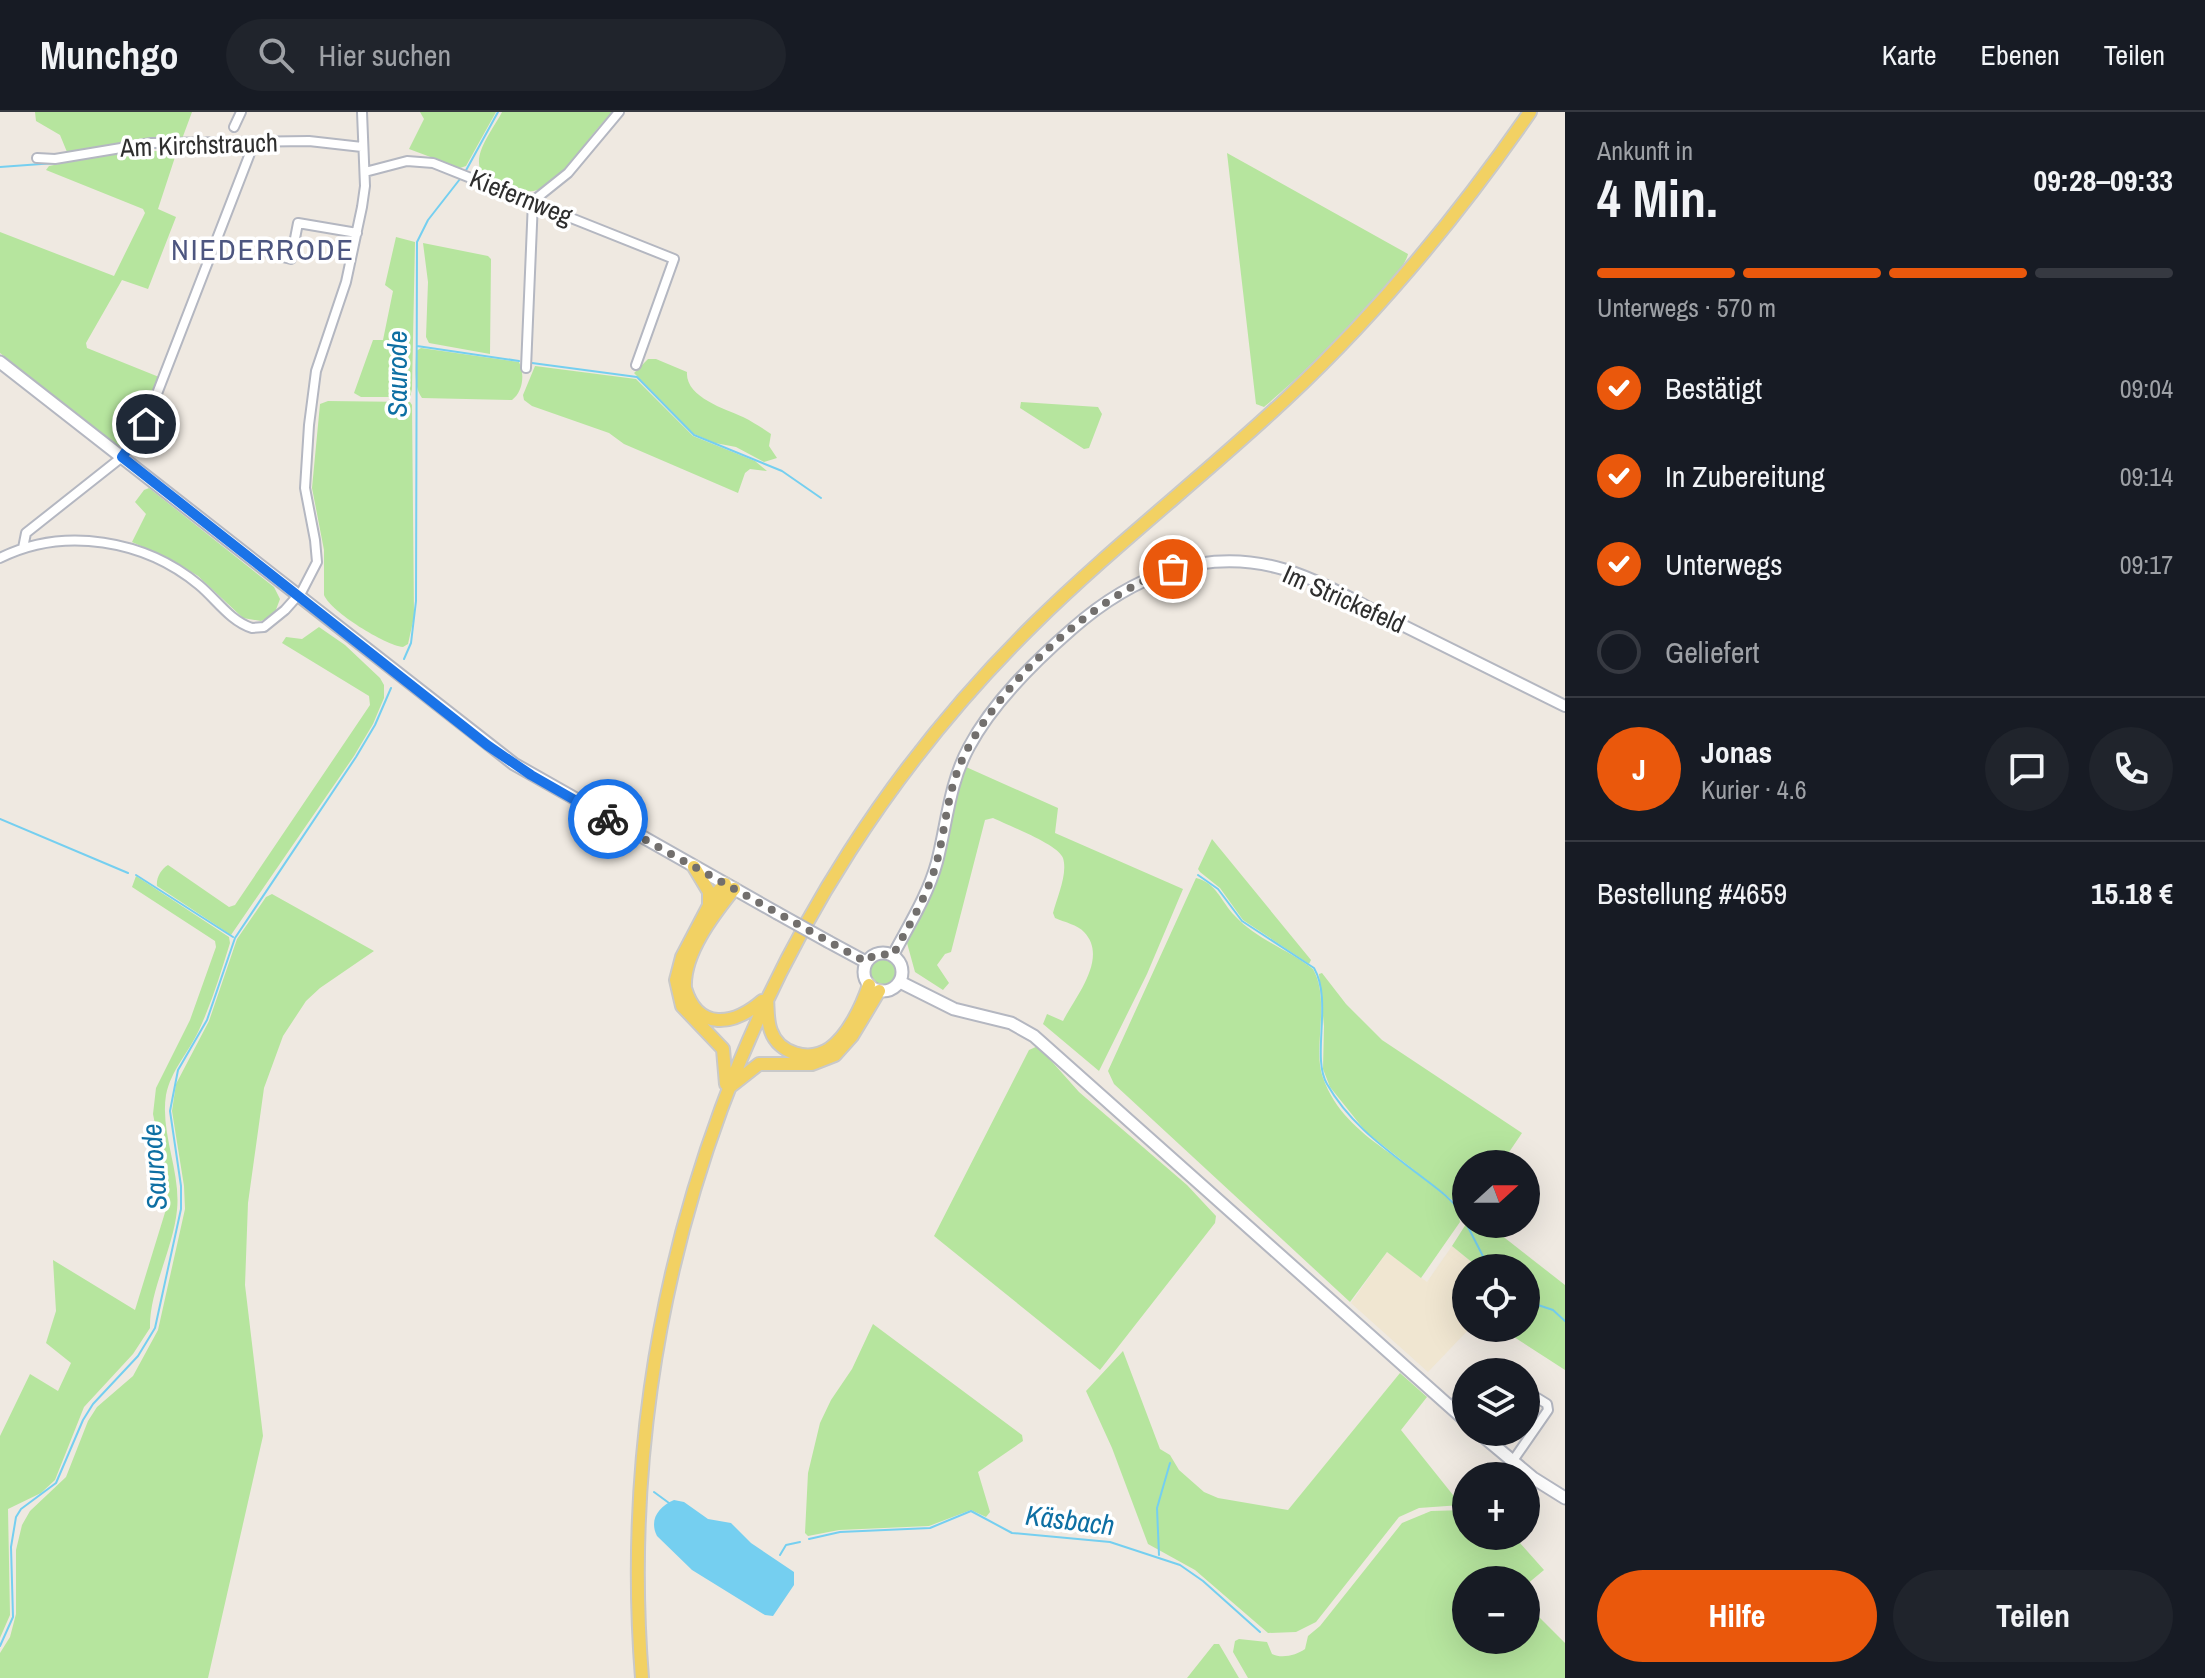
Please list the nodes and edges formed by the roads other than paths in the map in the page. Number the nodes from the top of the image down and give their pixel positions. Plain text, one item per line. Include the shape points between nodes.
1 (241, 112) edge
2 (362, 112) edge
3 (619, 112) edge
4 (1530, 112) edge
5 (234, 127) dead end
6 (254, 143) junction
7 (362, 147) junction
8 (37, 158) dead end
9 (365, 172) junction
10 (533, 201) junction
11 (357, 233) junction
12 (270, 254) dead end
13 (0, 362) edge
14 (636, 365) dead end
15 (526, 368) dead end
16 (122, 457) junction
17 (23, 548) junction
18 (0, 558) edge
19 (297, 596) junction
20 (1565, 706) edge
21 (694, 867) junction
22 (730, 887) junction
23 (709, 905) junction
24 (893, 955) junction
25 (866, 962) junction
26 (900, 982) junction
27 (874, 988) junction
28 (767, 996) junction
29 (726, 1091) junction
30 (1540, 1400) edge
31 (1451, 1407) edge
32 (1540, 1422) edge
33 (1494, 1446) edge
34 (1523, 1446) edge
35 (1512, 1462) joint
36 (1540, 1481) edge
37 (1565, 1498) edge
38 (642, 1678) edge

1 - 5 street, Am Kirchstrauch
2 - 7 street
3 - 10 street via 568,173
4 - 28 main road via 1450,221 1353,332 1256,427 1033,624 946,720 877,809
6 - 7 street, Am Kirchstrauch via 309,141
6 - 8 street, Am Kirchstrauch via 141,144
6 - 16 street via 146,424
7 - 9 street
9 - 10 street, Kiefernweg via 416,161
9 - 11 street
10 - 14 street, Kiefernweg via 674,259
10 - 15 street
11 - 12 street via 298,223 291,259
11 - 19 street via 316,371 305,479 317,562
13 - 16 main road
16 - 17 street via 26,533
16 - 19 main road
17 - 18 street
17 - 19 street via 80,541 123,546 186,575 234,619 252,628 275,621
19 - 21 main road via 514,764
20 - 24 street, Im Strickefeld via 1297,574 1223,562 1161,573 1120,592 1081,621 1018,682 976,734 954,782 932,879
21 - 22 main road
21 - 23 main road via 709,892
22 - 23 main road
22 - 25 main road, bridge
22 - 28 main road via 690,961 685,988 699,1012 719,1021 742,1016
23 - 29 main road via 679,964 676,989 688,1014 723,1049
24 - 25 main road via 875,954
24 - 26 main road via 901,964
25 - 27 main road via 864,974
26 - 27 main road via 891,990
26 - 31 main road via 954,1009 1011,1023 1034,1036
27 - 28 main road via 828,1050 809,1056 789,1051 774,1038
27 - 29 main road via 852,1036 835,1055 812,1064 759,1064
28 - 29 main road
29 - 38 main road via 678,1243 648,1399 638,1528
30 - 32 street via 1548,1410
33 - 35 main road
34 - 35 street
36 - 37 main road

